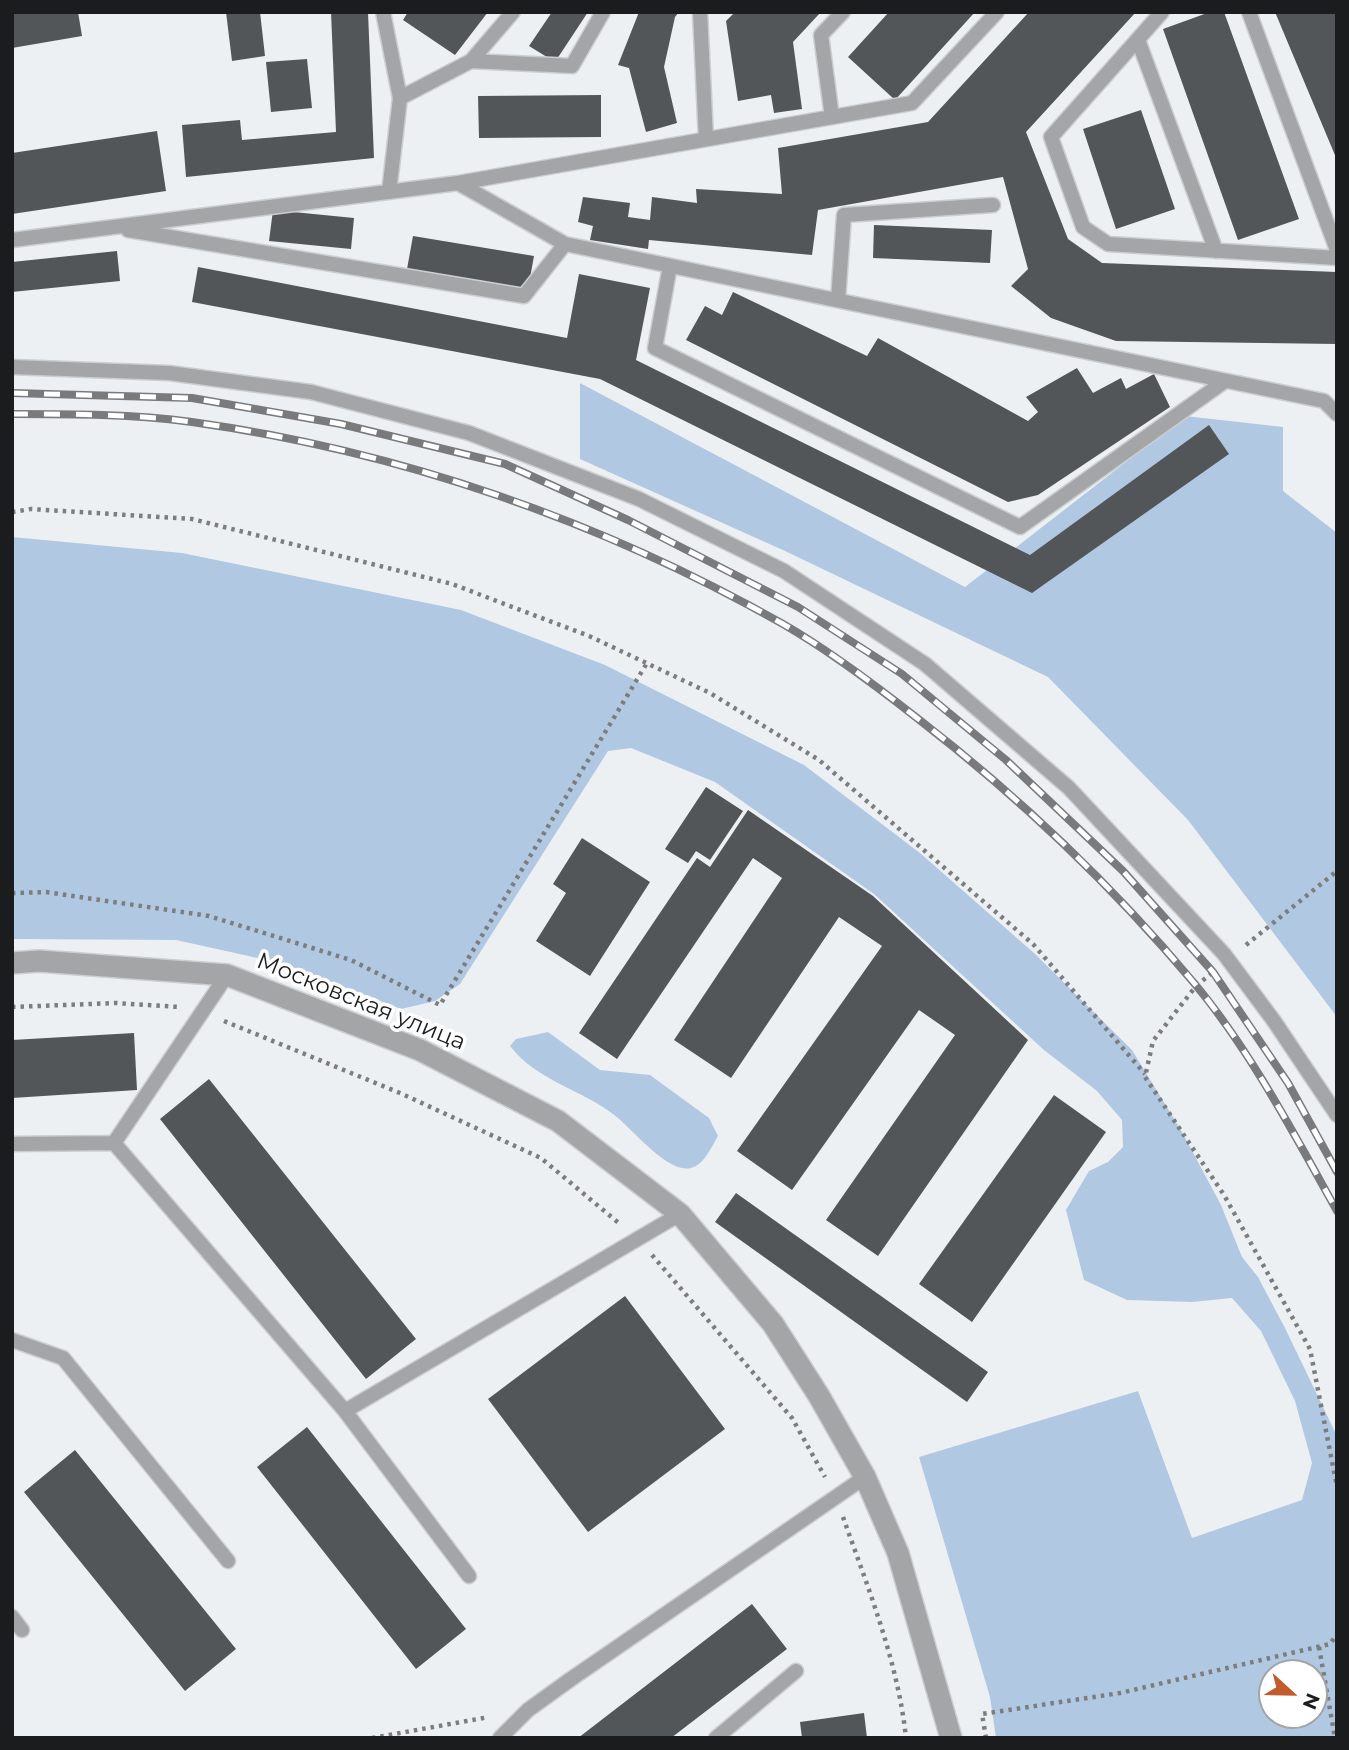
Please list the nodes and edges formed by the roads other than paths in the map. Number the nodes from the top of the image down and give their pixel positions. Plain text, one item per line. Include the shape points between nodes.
1 (383, 12) edge
2 (513, 12) edge
3 (603, 12) edge
4 (700, 12) edge
5 (843, 12) edge
6 (997, 12) edge
7 (1162, 12) edge
8 (1249, 12) edge
9 (1138, 40) junction
10 (471, 61) junction
11 (400, 98) junction
12 (832, 117) junction
13 (706, 139) junction
14 (458, 183) junction
15 (389, 192) junction
16 (993, 205) dead end
17 (112, 228) junction
18 (12, 240) edge
19 (565, 244) junction
20 (1337, 250) edge
21 (1216, 251) junction
22 (1337, 258) edge
23 (670, 266) junction
24 (838, 300) junction
25 (12, 368) edge
26 (1225, 381) junction
27 (1337, 414) edge
28 (12, 962) edge
29 (227, 975) junction
30 (1337, 1115) edge
31 (114, 1143) junction
32 (12, 1144) edge
33 (680, 1213) junction
34 (12, 1340) edge
35 (345, 1410) junction
36 (865, 1476) junction
37 (228, 1561) dead end
38 (469, 1576) dead end
39 (12, 1617) edge
40 (22, 1630) dead end
41 (796, 1671) dead end
42 (500, 1738) edge
43 (716, 1738) edge
44 (951, 1738) edge

1 - 11 lane
2 - 10 lane
3 - 10 lane via 572,66
4 - 13 lane
5 - 12 lane via 821,35
6 - 12 lane via 912,103
7 - 9 lane
8 - 20 lane
9 - 21 lane
9 - 21 lane via 1051,137 1083,227 1108,244
10 - 11 lane
11 - 15 lane
12 - 13 lane
13 - 14 lane
14 - 15 lane
14 - 19 lane
15 - 17 lane
16 - 24 lane via 844,215
17 - 18 lane
17 - 19 lane via 524,296
19 - 23 lane
21 - 22 lane
23 - 24 lane
23 - 26 lane via 655,348 1020,527
24 - 26 lane
25 - 30 lane via 169,373 311,392 469,433 639,499 784,571 925,664 1069,788 1228,961 1275,1021
26 - 27 lane via 1324,401
28 - 29 street, Московская улица
29 - 31 lane
29 - 33 street, Московская улица via 420,1050 558,1121
31 - 32 lane
31 - 35 lane
33 - 35 lane
33 - 36 street, Московская улица via 773,1324
34 - 37 lane via 64,1358
35 - 38 lane
36 - 42 lane via 528,1710
36 - 44 street, Московская улица via 898,1553
39 - 40 lane
41 - 43 lane

